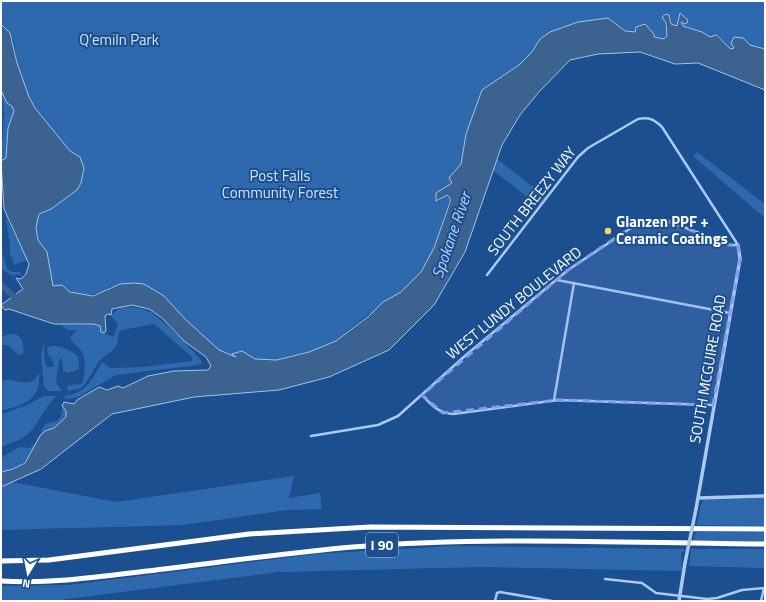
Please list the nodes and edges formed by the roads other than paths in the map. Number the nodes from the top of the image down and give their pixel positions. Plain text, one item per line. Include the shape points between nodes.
1 (738, 245) junction
2 (487, 275) dead end
3 (557, 280) junction
4 (574, 283) junction
5 (731, 313) junction
6 (422, 395) junction
7 (554, 400) junction
8 (713, 405) junction
9 (311, 436) dead end
10 (765, 496) edge
11 (698, 498) junction
12 (765, 529) edge
13 (765, 544) edge
14 (1, 561) edge
15 (605, 579) dead end
16 (1, 582) edge
17 (764, 588) edge
18 (680, 595) junction
19 (717, 600) edge
20 (495, 601) edge
21 (552, 601) edge
22 (679, 601) edge
23 (761, 601) edge

1 - 2 street, SOUTH BREEZY WAY via 662,127 655,120 646,118 638,119 588,148 578,157
1 - 3 street, WEST LUNDY BOULEVARD via 730,245 668,221 648,221 634,226
1 - 5 street, SOUTH MCGUIRE ROAD via 740,259
3 - 4 street
3 - 6 street, WEST LUNDY BOULEVARD
4 - 5 street
4 - 7 street
5 - 8 street, SOUTH MCGUIRE ROAD
6 - 7 street via 443,413 453,414
6 - 9 street, WEST LUNDY BOULEVARD via 389,422
7 - 8 street
8 - 11 street, SOUTH MCGUIRE ROAD
10 - 11 street
11 - 18 street, SOUTH MCGUIRE ROAD, bridge
12 - 14 highway, I 90 via 370,526 249,534 49,560
13 - 16 highway, I 90 via 465,542 386,545 306,552 85,579
15 - 18 street via 638,582 645,584 653,592
17 - 19 street via 742,590
17 - 23 street
18 - 19 street
18 - 22 street, SOUTH MCGUIRE ROAD
20 - 21 street via 498,592

